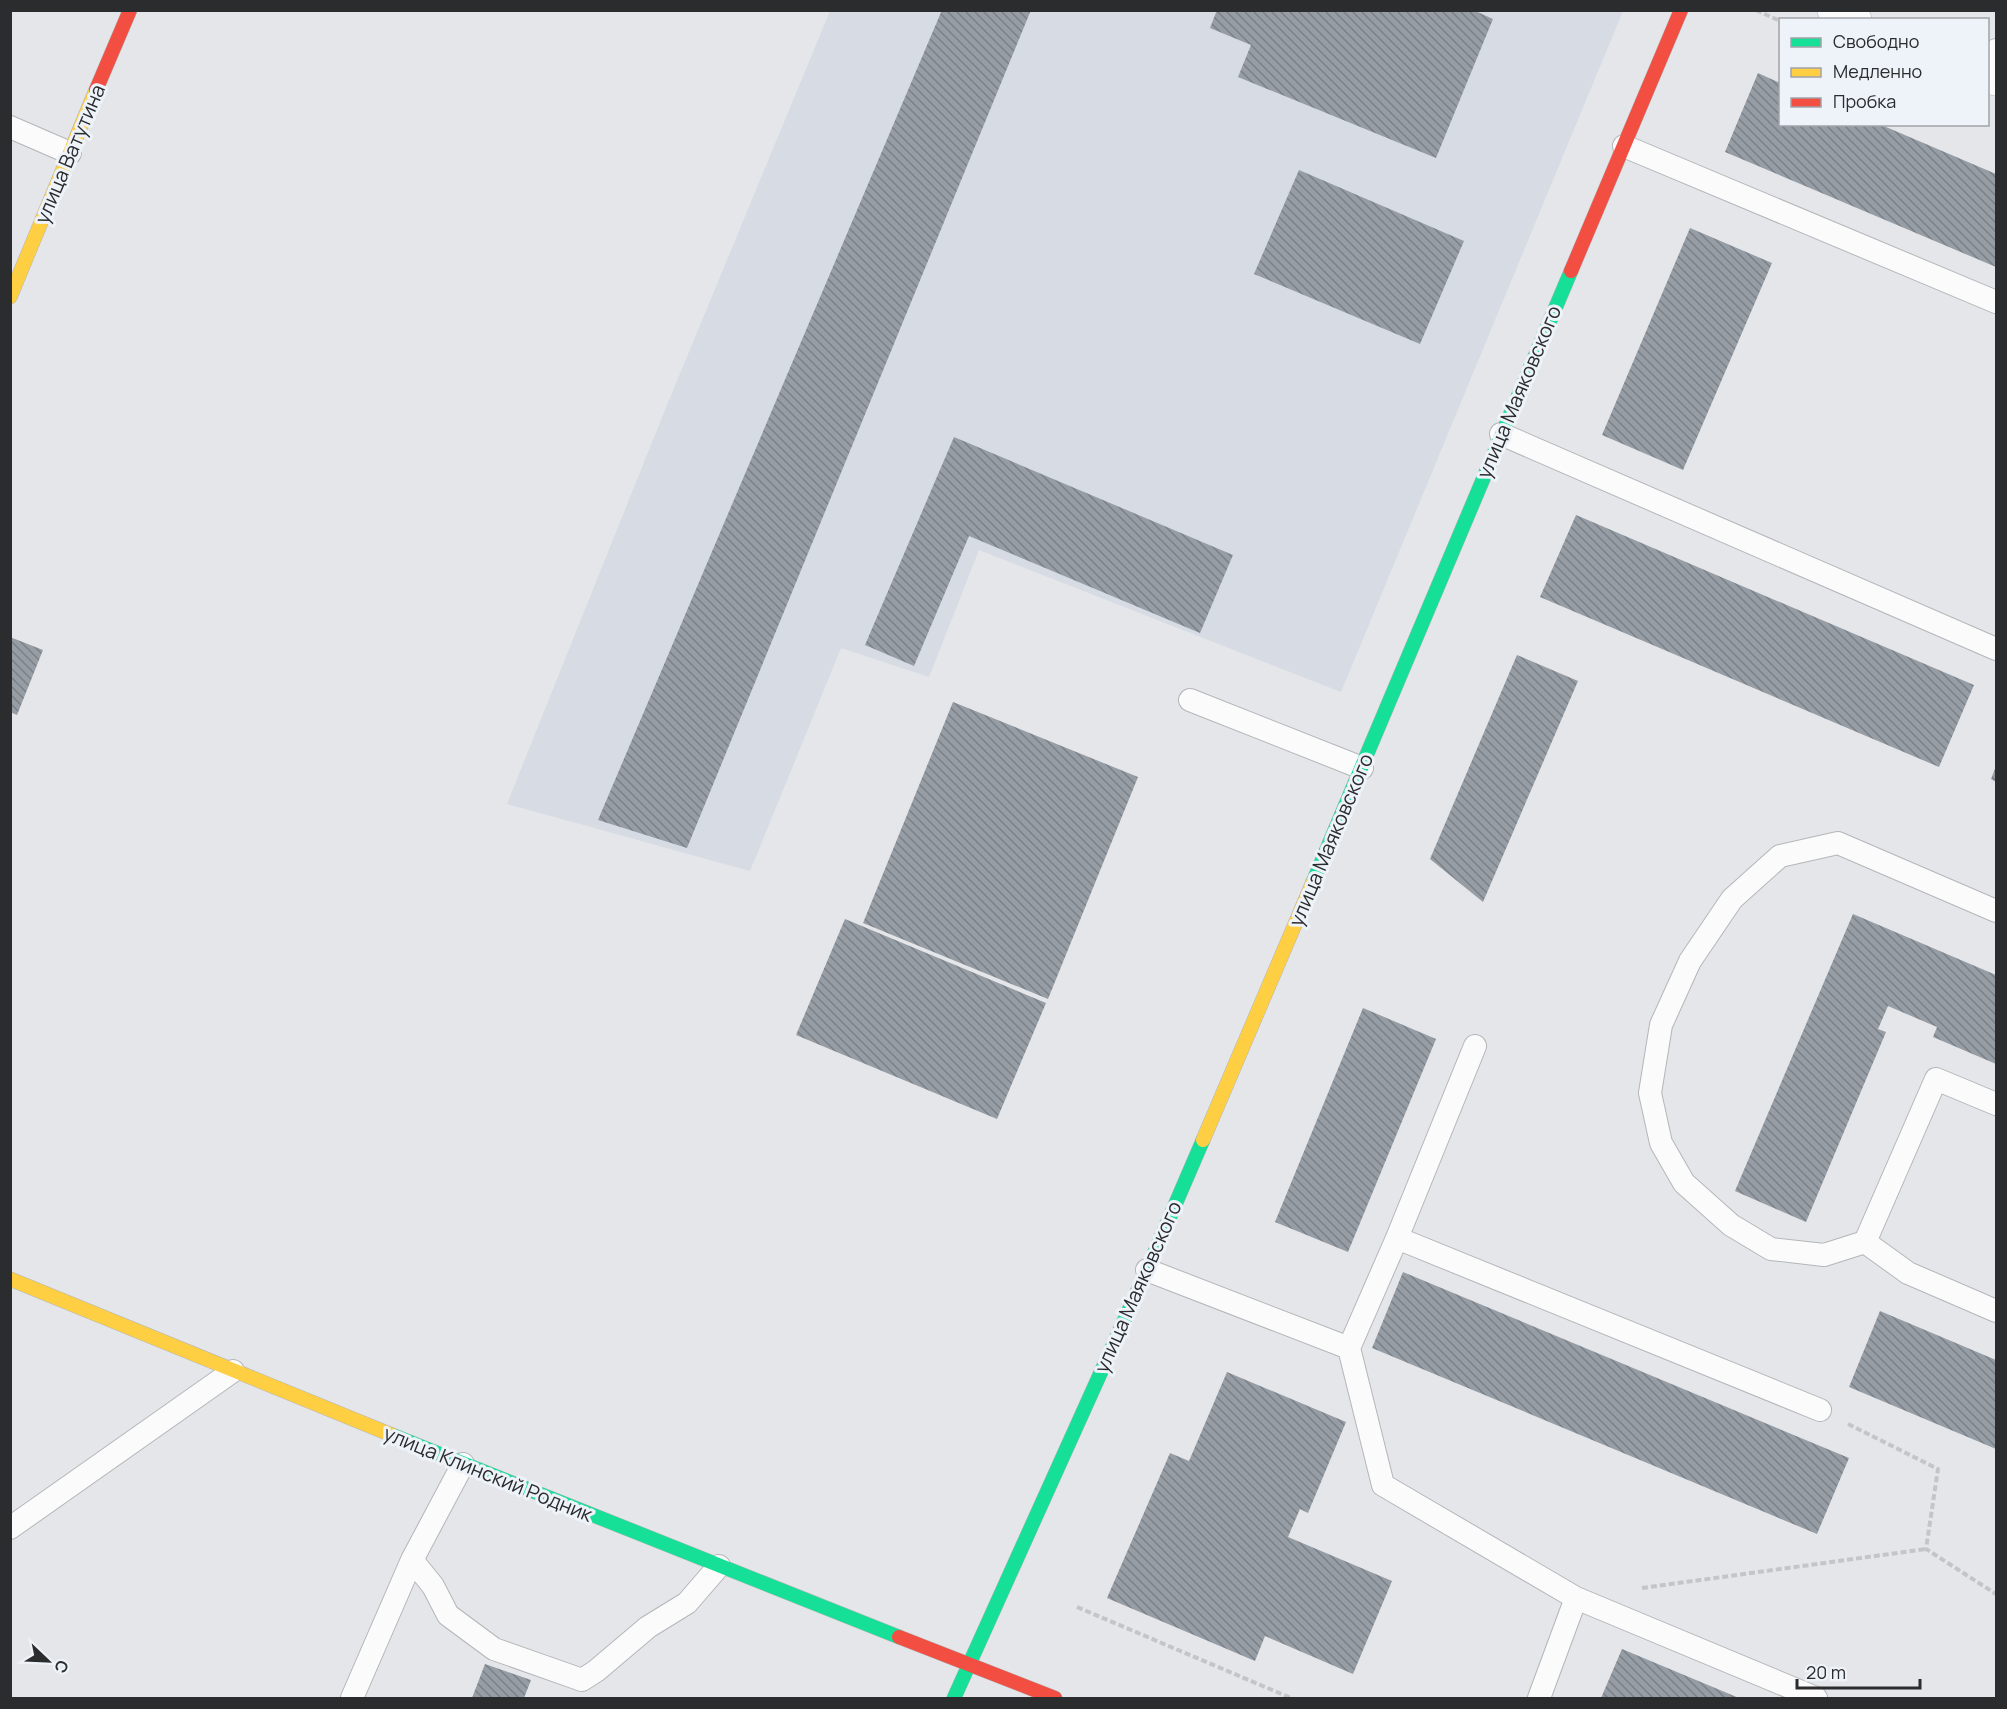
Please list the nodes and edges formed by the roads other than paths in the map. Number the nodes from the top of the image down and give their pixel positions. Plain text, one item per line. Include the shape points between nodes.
1 (130, 10) edge
2 (1681, 10) edge
3 (1834, 10) edge
4 (1851, 18) edge
5 (1996, 50) edge
6 (1989, 70) edge
7 (10, 127) edge
8 (1624, 146) junction
9 (70, 153) junction
10 (10, 297) edge
11 (1996, 302) edge
12 (1501, 434) junction
13 (1996, 649) edge
14 (1190, 699) dead end
15 (1362, 768) junction
16 (1996, 911) edge
17 (1475, 1046) dead end
18 (1996, 1104) edge
19 (1397, 1238) junction
20 (1865, 1242) junction
21 (1147, 1270) junction
22 (10, 1279) edge
23 (1996, 1311) edge
24 (1349, 1348) junction
25 (233, 1371) junction
26 (1820, 1410) road end
27 (463, 1464) junction
28 (10, 1528) edge
29 (412, 1560) junction
30 (718, 1566) junction
31 (1576, 1598) junction
32 (968, 1665) junction
33 (352, 1698) edge
34 (954, 1698) edge
35 (1055, 1698) edge
36 (1539, 1698) edge
37 (1816, 1698) edge

1 - 9 street, улица Ватутина
2 - 8 street, улица Маяковского
3 - 4 street
5 - 6 lane
7 - 9 lane
8 - 11 lane
8 - 12 street, улица Маяковского
9 - 10 street, улица Ватутина
12 - 13 lane
12 - 15 street, улица Маяковского
14 - 15 lane
15 - 21 street, улица Маяковского
16 - 20 lane via 1838,843 1780,856 1732,899 1690,961 1661,1025 1650,1093 1661,1143 1684,1183 1731,1225 1771,1249 1824,1255
17 - 19 lane
18 - 20 lane via 1935,1079
19 - 24 lane
19 - 26 lane
20 - 23 lane via 1908,1273
21 - 24 lane
21 - 32 street, улица Маяковского
22 - 25 street, улица Клинский Родник
24 - 31 lane via 1383,1485
25 - 27 street, улица Клинский Родник
25 - 28 lane
27 - 29 lane
27 - 30 street, улица Клинский Родник
29 - 30 lane via 434,1586 448,1615 494,1649 582,1680 648,1627 687,1603
29 - 33 lane
30 - 32 street, улица Клинский Родник
31 - 36 lane
31 - 37 lane
32 - 34 street, улица Маяковского
32 - 35 street, улица Клинский Родник

